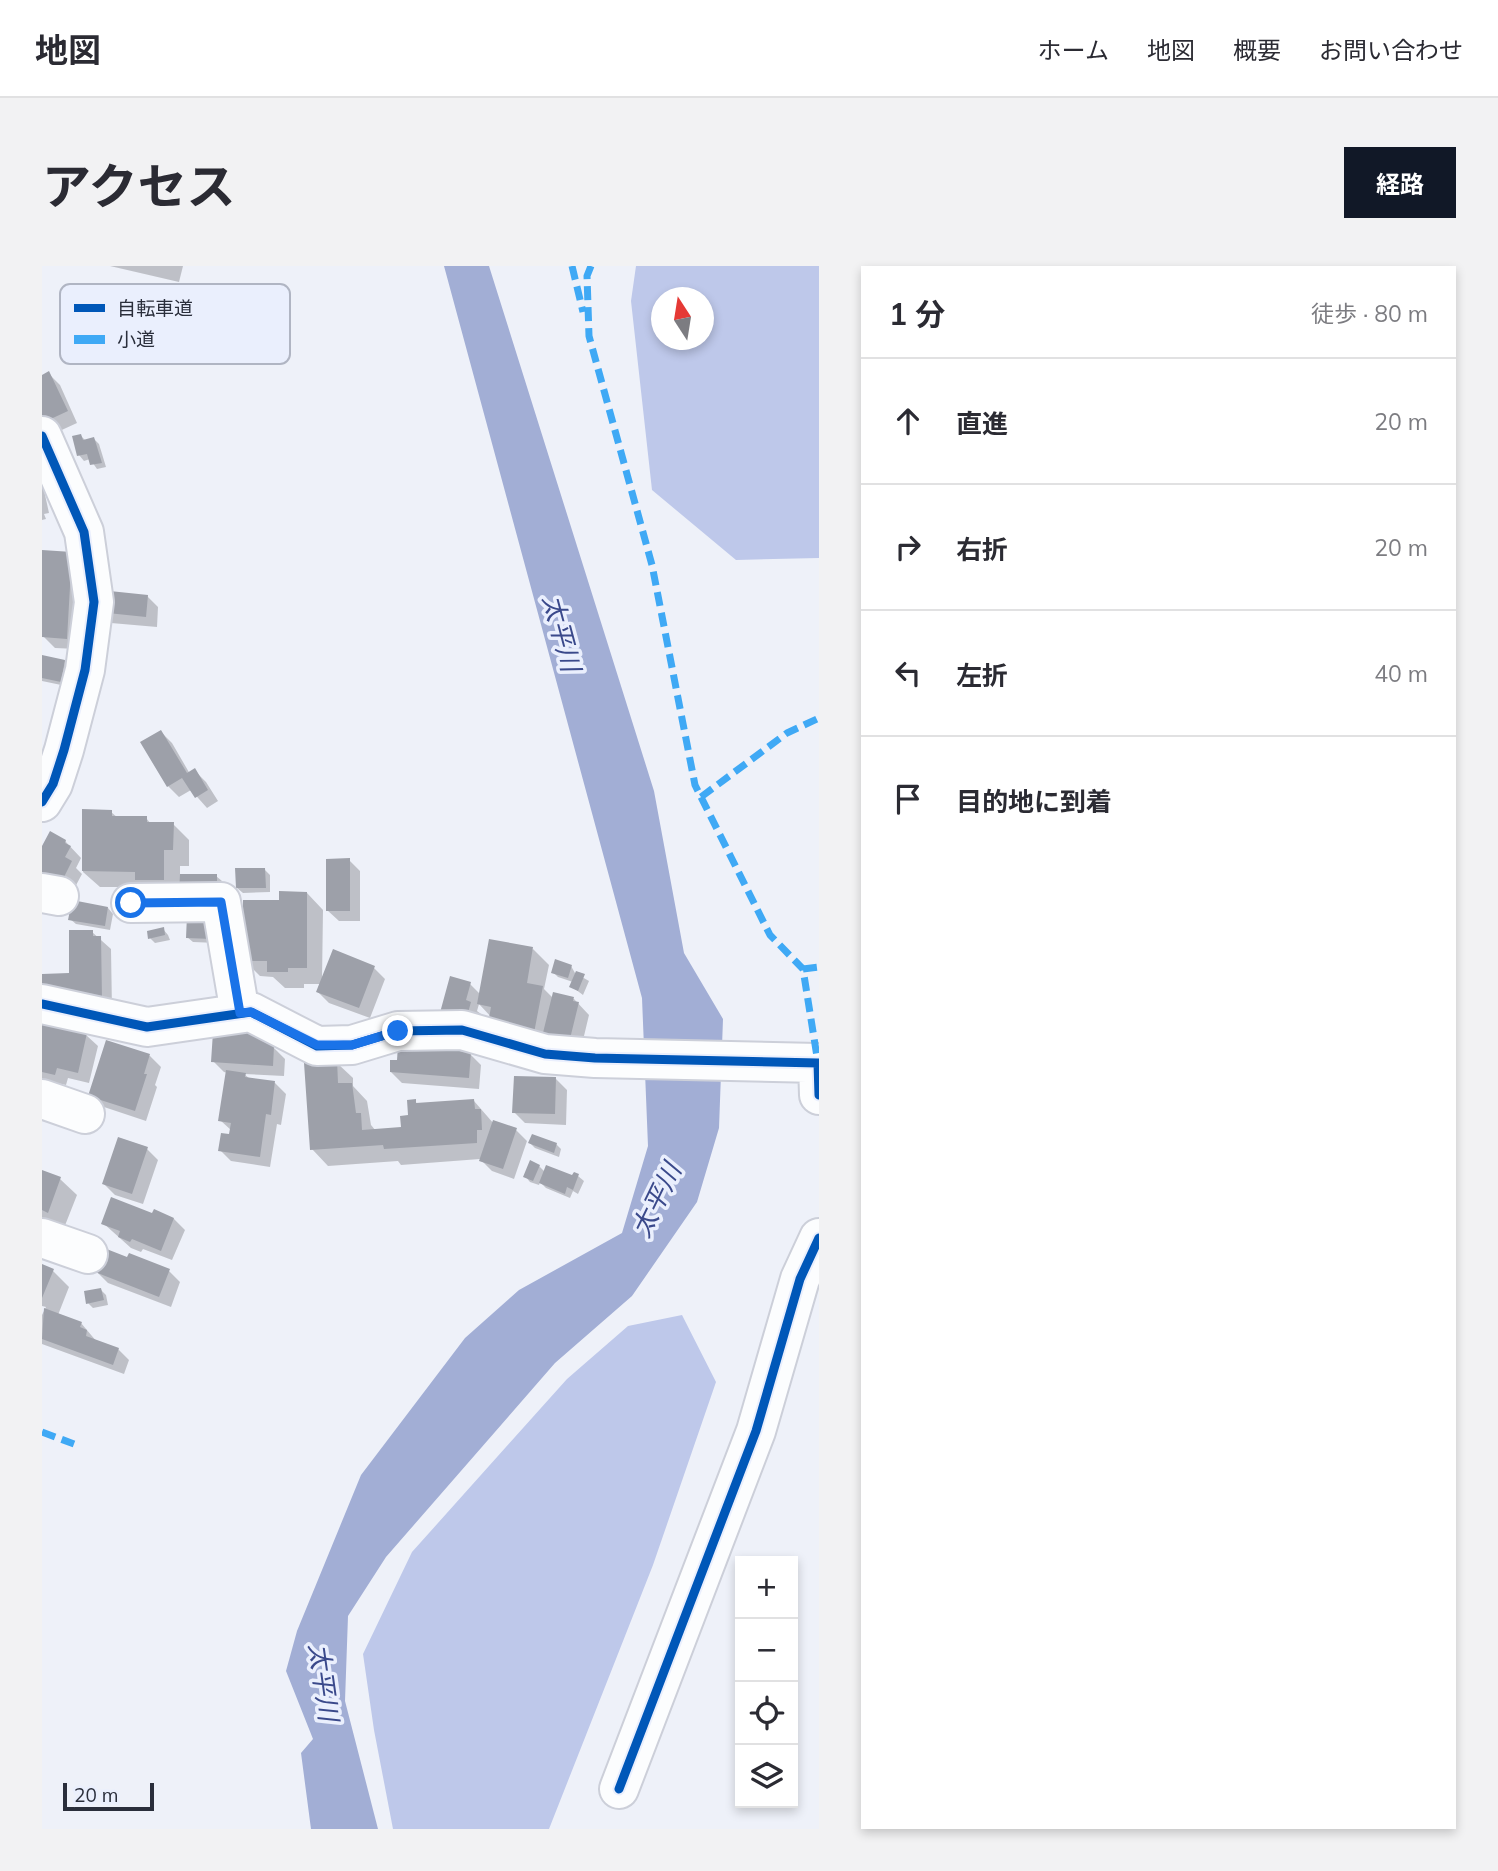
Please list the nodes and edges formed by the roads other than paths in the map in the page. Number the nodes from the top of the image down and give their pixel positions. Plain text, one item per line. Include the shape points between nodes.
1 (42, 436) edge
2 (57, 510) edge
3 (53, 746) edge
4 (42, 802) edge
5 (131, 903) dead end
6 (42, 1004) edge
7 (240, 1013) junction
8 (819, 1095) edge
9 (42, 1099) edge
10 (85, 1114) dead end
11 (42, 1238) edge
12 (819, 1238) edge
13 (88, 1254) dead end
14 (619, 1789) dead end

1 - 2 street
2 - 3 street via 84,532 94,603 85,670
3 - 4 street via 53,784
5 - 7 street via 221,902
6 - 7 street via 148,1027
7 - 8 street via 251,1012 317,1045 352,1045 398,1031 462,1030 545,1054 818,1063
9 - 10 street
11 - 13 street
12 - 14 street via 800,1279 756,1431

